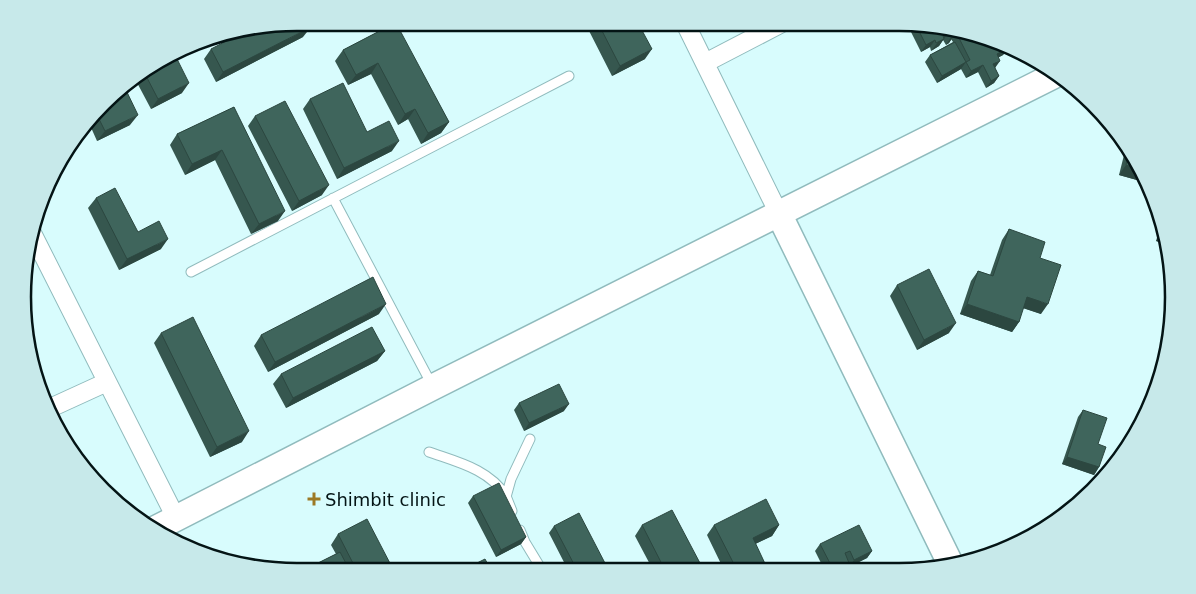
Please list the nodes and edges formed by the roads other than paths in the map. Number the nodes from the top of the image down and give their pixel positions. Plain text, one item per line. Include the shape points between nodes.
1 (689, 31) edge
2 (767, 31) edge
3 (705, 63) junction
4 (569, 76) dead end
5 (1049, 78) edge
6 (333, 198) junction
7 (779, 214) junction
8 (37, 242) edge
9 (191, 272) dead end
10 (107, 382) junction
11 (433, 387) junction
12 (55, 406) edge
13 (530, 439) dead end
14 (429, 452) dead end
15 (506, 497) junction
16 (166, 523) edge
17 (948, 558) edge
18 (538, 563) edge

1 - 3 street
2 - 3 street
3 - 7 street
4 - 6 lane
5 - 7 street
6 - 9 lane
6 - 11 lane
7 - 11 street
7 - 17 street
8 - 10 street
10 - 12 street
10 - 16 street
11 - 16 street
13 - 15 lane
14 - 15 lane via 479,470 496,483
15 - 18 lane

